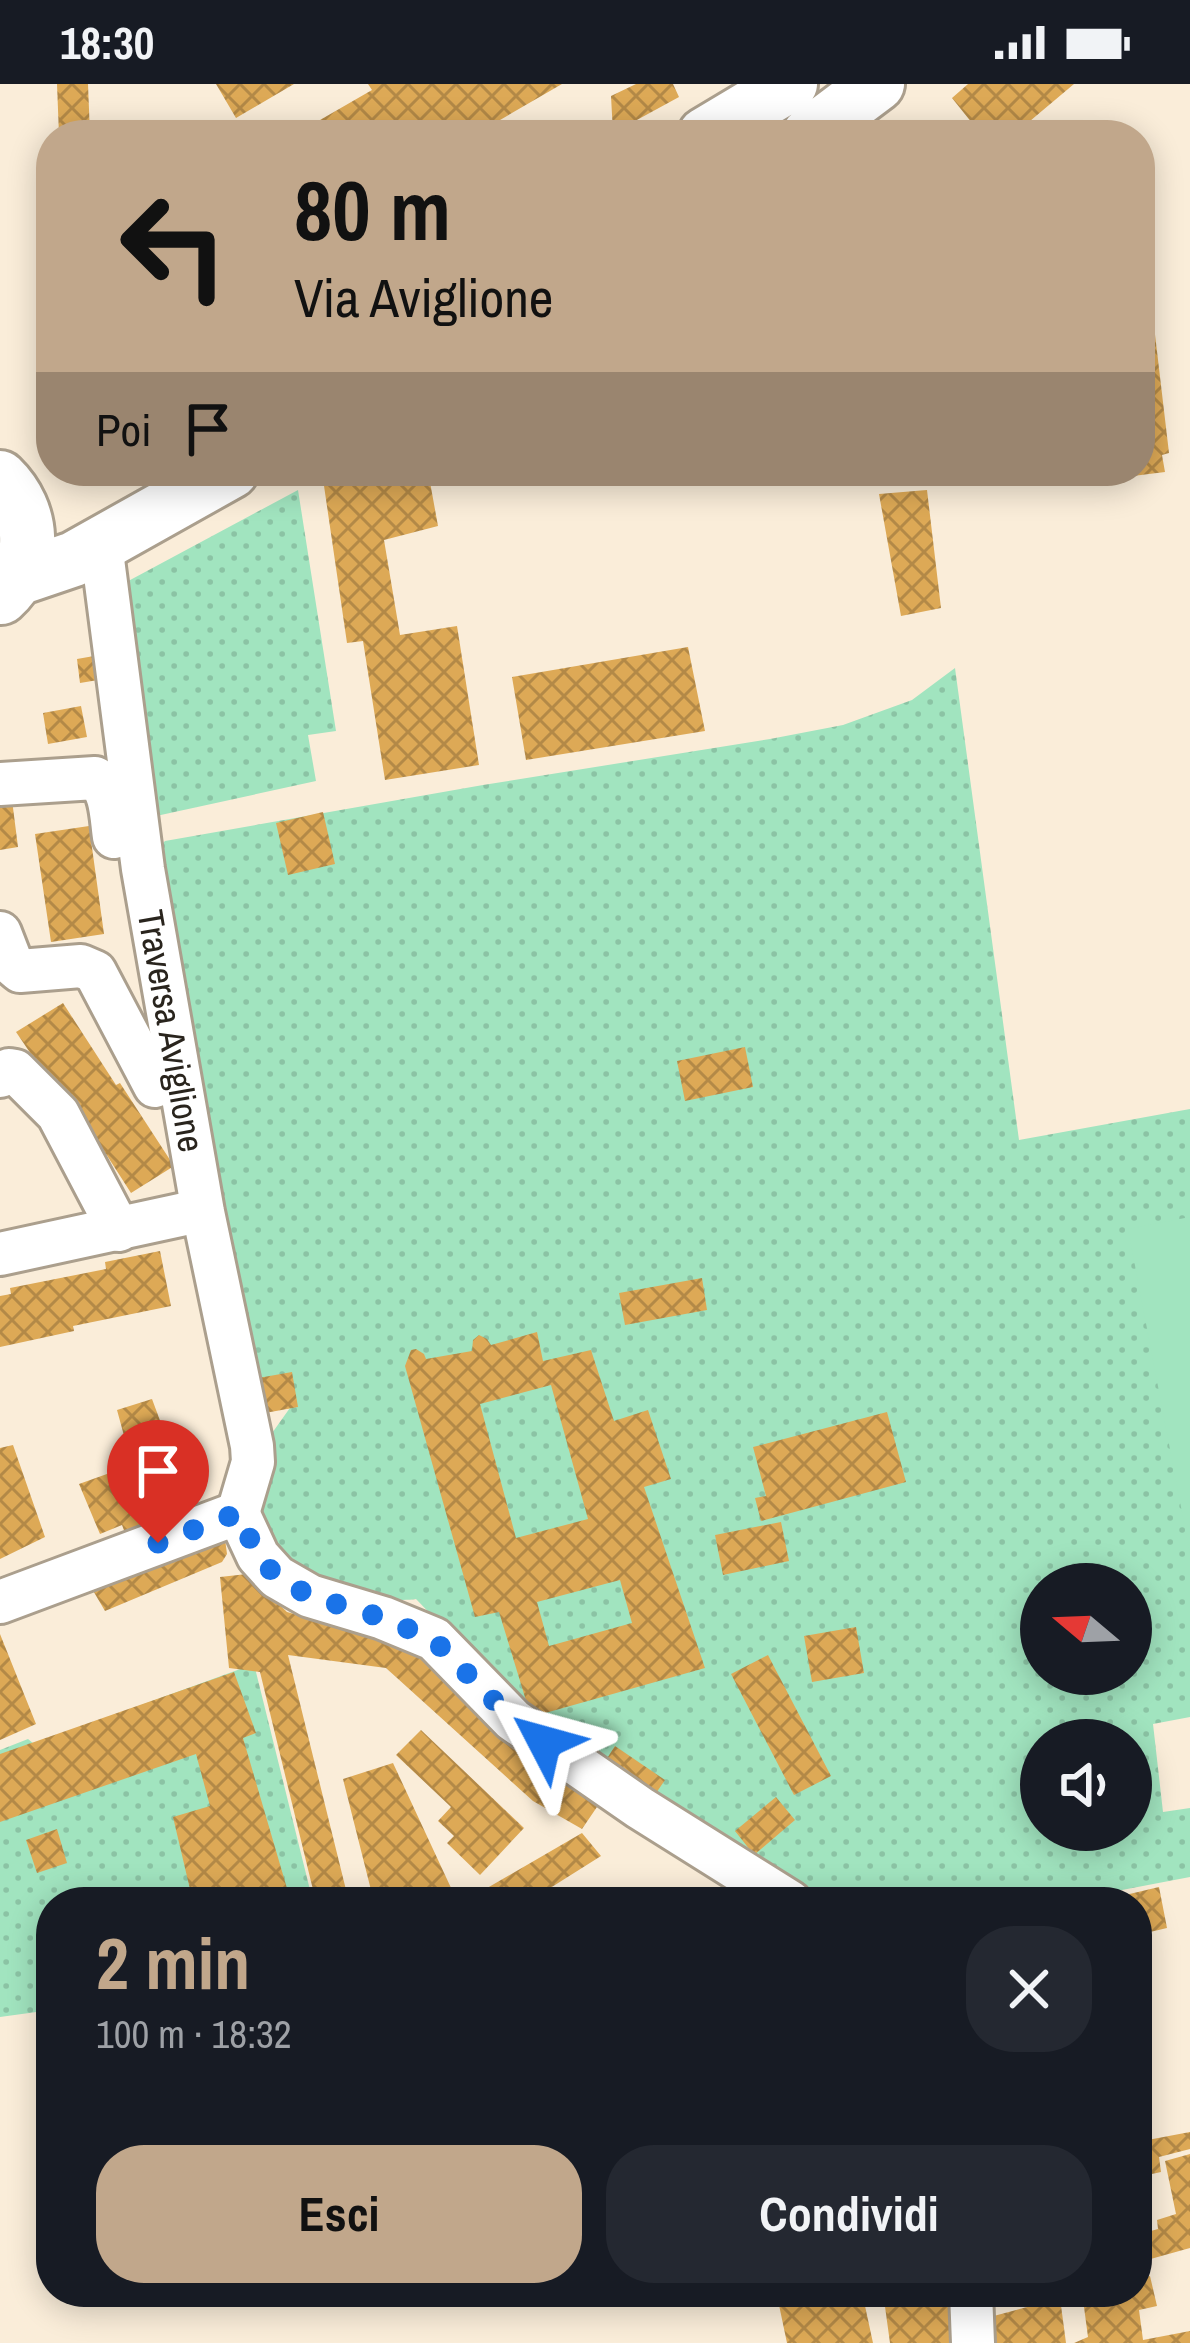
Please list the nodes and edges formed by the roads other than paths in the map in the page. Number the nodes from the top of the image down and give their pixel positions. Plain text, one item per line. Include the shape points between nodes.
1 (790, 84) edge
2 (877, 84) edge
3 (730, 120) edge
4 (829, 120) edge
5 (36, 467) edge
6 (0, 468) edge
7 (0, 478) edge
8 (203, 486) edge
9 (101, 544) junction
10 (9, 588) edge
11 (0, 784) edge
12 (0, 933) edge
13 (132, 947) dead end
14 (0, 1076) edge
15 (154, 1086) dead end
16 (194, 1212) dead end
17 (119, 1230) junction
18 (0, 1254) edge
19 (238, 1513) junction
20 (0, 1602) edge
21 (766, 1887) edge
22 (972, 2307) edge
23 (974, 2343) edge

1 - 3 main road
2 - 4 main road
5 - 6 main road
7 - 10 main road via 28,524 28,546
8 - 9 main road
9 - 10 main road
9 - 19 street, Traversa Aviglione via 143,869 252,1445
11 - 13 street via 102,781
12 - 15 street via 20,970 95,972
14 - 17 street via 15,1071 58,1114
16 - 17 street
17 - 18 street
19 - 20 street
19 - 21 street via 277,1577 434,1640 513,1720
22 - 23 street

